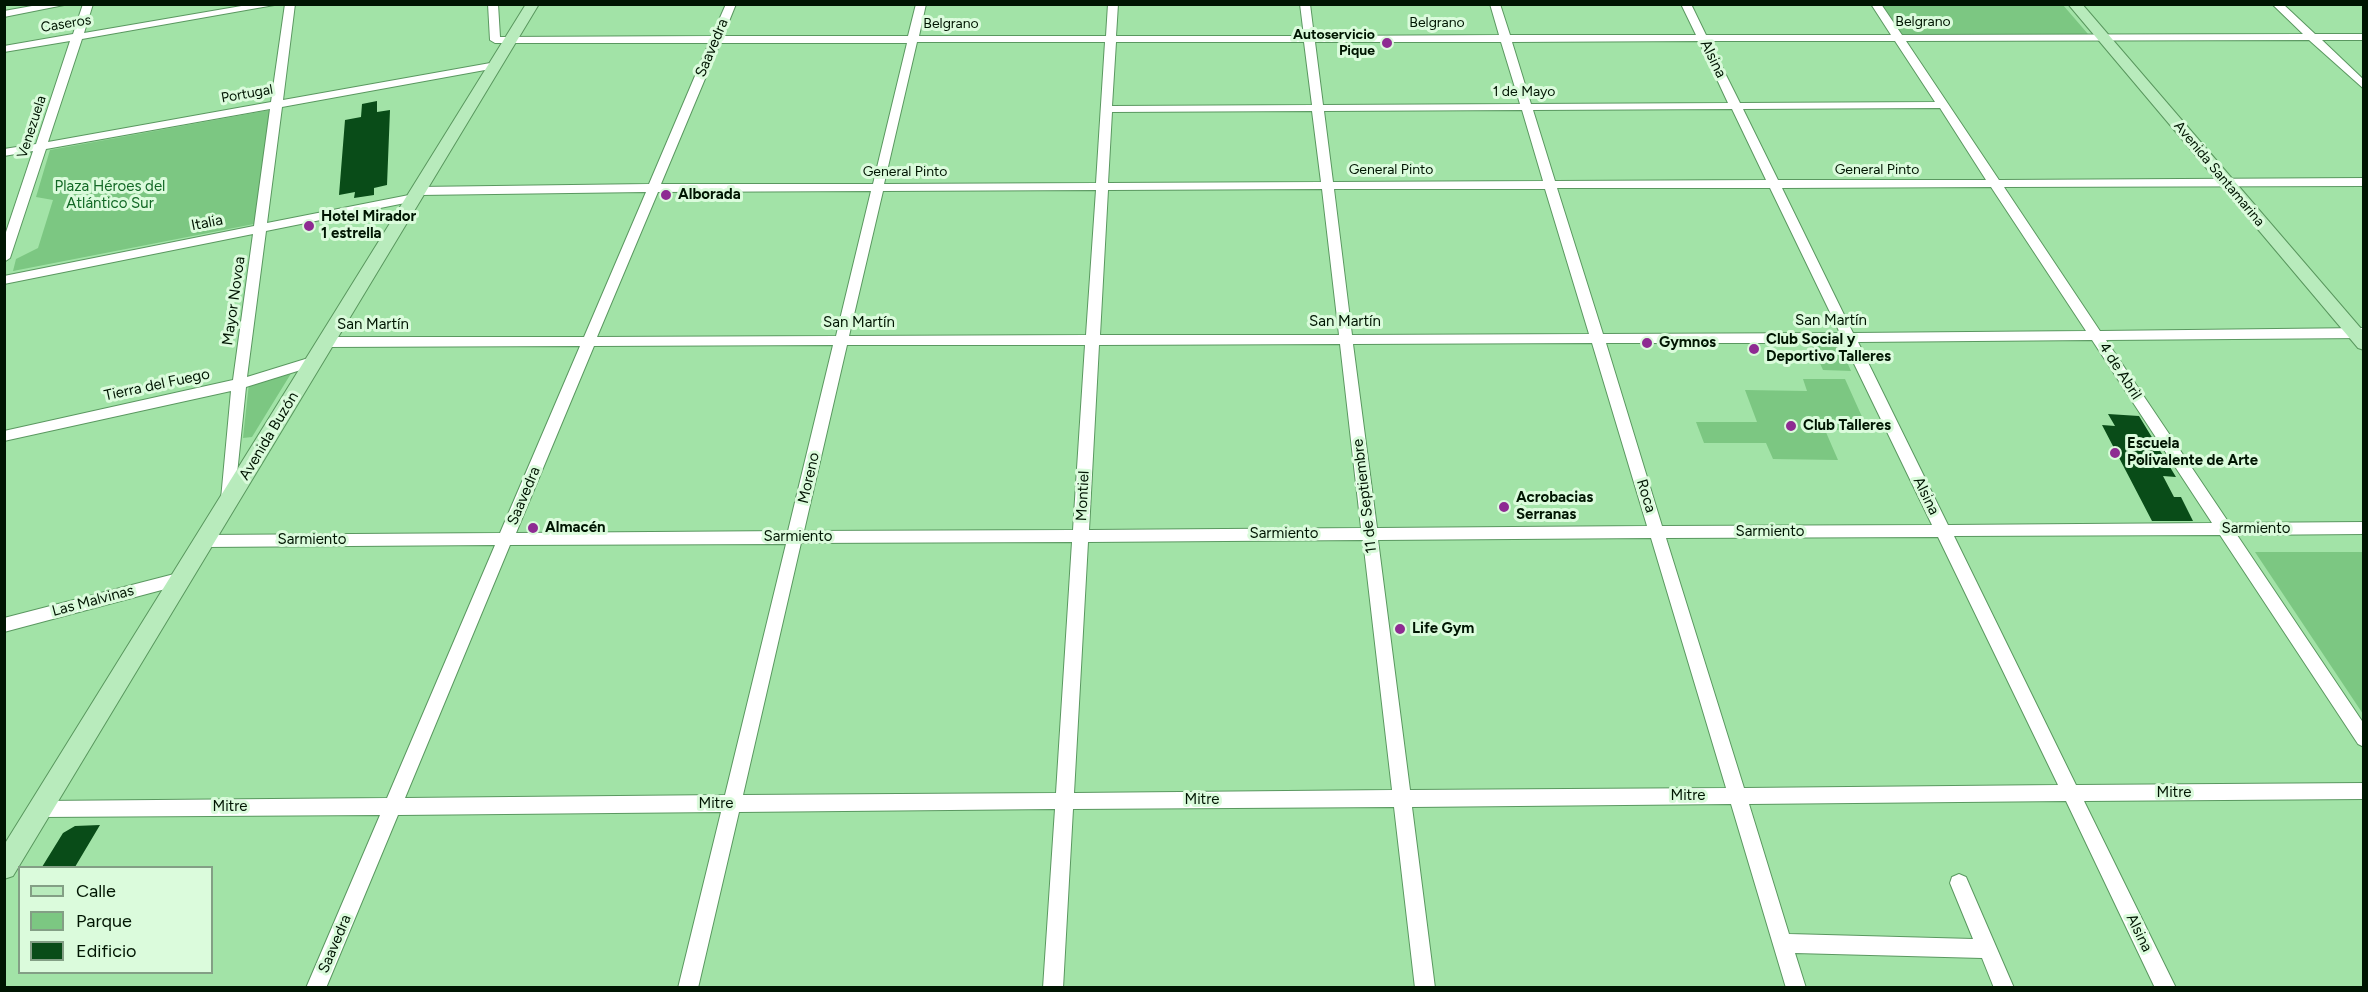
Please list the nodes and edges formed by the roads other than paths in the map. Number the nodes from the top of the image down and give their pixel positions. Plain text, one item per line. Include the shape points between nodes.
1 (64, 4) edge
2 (88, 4) edge
3 (275, 4) edge
4 (290, 4) edge
5 (493, 4) edge
6 (533, 4) edge
7 (731, 4) edge
8 (921, 4) edge
9 (1113, 4) edge
10 (1305, 4) edge
11 (1496, 4) edge
12 (1686, 4) edge
13 (1876, 4) edge
14 (2074, 4) edge
15 (2277, 4) edge
16 (4, 14) edge
17 (77, 37) junction
18 (2102, 37) junction
19 (2364, 37) edge
20 (1506, 38) junction
21 (1702, 38) junction
22 (1899, 38) junction
23 (2312, 38) junction
24 (913, 39) junction
25 (1110, 39) junction
26 (1309, 39) junction
27 (511, 40) junction
28 (716, 40) junction
29 (4, 49) edge
30 (496, 65) junction
31 (2364, 86) edge
32 (277, 104) junction
33 (1942, 105) junction
34 (1735, 106) junction
35 (1527, 107) junction
36 (1317, 108) junction
37 (1106, 109) junction
38 (41, 147) junction
39 (4, 153) edge
40 (2226, 182) junction
41 (2364, 182) edge
42 (1994, 184) junction
43 (1328, 185) junction
44 (1551, 185) junction
45 (1773, 185) junction
46 (876, 187) junction
47 (1102, 187) junction
48 (654, 188) junction
49 (417, 194) junction
50 (260, 229) junction
51 (4, 258) edge
52 (4, 280) edge
53 (2097, 335) junction
54 (2360, 337) edge
55 (1092, 338) junction
56 (1599, 338) junction
57 (1850, 338) junction
58 (842, 339) junction
59 (1346, 339) junction
60 (589, 341) junction
61 (326, 342) junction
62 (315, 360) junction
63 (239, 384) junction
64 (4, 436) edge
65 (228, 502) junction
66 (2364, 528) edge
67 (2223, 529) junction
68 (1943, 531) junction
69 (1657, 532) junction
70 (1369, 534) junction
71 (1080, 536) junction
72 (795, 537) junction
73 (505, 539) junction
74 (205, 541) junction
75 (182, 578) junction
76 (4, 625) edge
77 (2364, 739) edge
78 (2364, 791) edge
79 (2071, 794) junction
80 (1738, 796) junction
81 (1402, 799) junction
82 (1064, 801) junction
83 (731, 804) junction
84 (393, 806) junction
85 (41, 809) junction
86 (4, 868) edge
87 (1959, 883) dead end
88 (1783, 943) junction
89 (1988, 949) junction
90 (316, 987) edge
91 (688, 987) edge
92 (1053, 987) edge
93 (1425, 987) edge
94 (1796, 987) edge
95 (2004, 987) edge
96 (2166, 987) edge

1 - 16 street
2 - 17 street, Venezuela
3 - 17 street, Caseros
4 - 32 street, Mayor Novoa
5 - 27 street via 495,40
6 - 27 main road, Avenida Buzón
7 - 28 street, Saavedra
8 - 24 street, Moreno
9 - 25 street, Montiel
10 - 26 street, 11 de Septiembre
11 - 20 street, Roca
12 - 21 street, Alsina
13 - 22 street, 4 de Abril
14 - 18 main road, Avenida Santamarina
15 - 23 street
17 - 29 street, Caseros
17 - 38 street, Venezuela
18 - 22 street, Belgrano
18 - 23 street, Belgrano
18 - 40 main road, Avenida Santamarina
19 - 23 street, Belgrano
20 - 21 street, Belgrano
20 - 26 street, Belgrano
20 - 35 street, Roca
21 - 22 street, Belgrano
21 - 34 street, Alsina
22 - 33 street, 4 de Abril
23 - 31 street
24 - 25 street, Belgrano
24 - 28 street, Belgrano
24 - 46 street, Moreno
25 - 26 street, Belgrano
25 - 37 street, Montiel
26 - 36 street, 11 de Septiembre
27 - 28 street, Belgrano
27 - 30 main road, Avenida Buzón
28 - 48 street, Saavedra
30 - 32 street, Portugal
30 - 49 main road, Avenida Buzón
32 - 38 street, Portugal
32 - 50 street, Mayor Novoa
33 - 34 street, 1 de Mayo
33 - 42 street, 4 de Abril
34 - 35 street, 1 de Mayo
34 - 45 street, Alsina
35 - 36 street, 1 de Mayo
35 - 44 street, Roca
36 - 37 street, 1 de Mayo
36 - 43 street, 11 de Septiembre
37 - 47 street, Montiel
38 - 39 street, Portugal
38 - 51 street, Venezuela
40 - 41 street, General Pinto
40 - 42 street, General Pinto
40 - 54 main road, Avenida Santamarina
42 - 45 street, General Pinto
42 - 53 street, 4 de Abril
43 - 44 street, General Pinto
43 - 47 street, General Pinto
43 - 59 street, 11 de Septiembre
44 - 45 street, General Pinto
44 - 56 street, Roca
45 - 57 street, Alsina
46 - 47 street, General Pinto
46 - 48 street, General Pinto
46 - 58 street, Moreno
47 - 55 street, Montiel
48 - 49 street, General Pinto
48 - 60 street, Saavedra
49 - 50 street, Italia
49 - 61 main road, Avenida Buzón
50 - 52 street, Italia
50 - 63 street, Mayor Novoa
53 - 54 street, San Martín
53 - 57 street, San Martín
53 - 67 street, 4 de Abril
55 - 58 street, San Martín
55 - 59 street, San Martín
55 - 71 street, Montiel
56 - 57 street, San Martín
56 - 59 street, San Martín
56 - 69 street, Roca
57 - 68 street, Alsina
58 - 60 street, San Martín
58 - 72 street, Moreno
59 - 70 street, 11 de Septiembre
60 - 61 street, San Martín
60 - 73 street, Saavedra
61 - 62 main road, Avenida Buzón
62 - 63 street, Tierra del Fuego
62 - 65 main road, Avenida Buzón
63 - 64 street, Tierra del Fuego
63 - 65 street, Mayor Novoa
65 - 74 main road, Avenida Buzón
66 - 67 street, Sarmiento
67 - 68 street, Sarmiento
67 - 77 street, 4 de Abril
68 - 69 street, Sarmiento
68 - 79 street, Alsina
69 - 70 street, Sarmiento
69 - 80 street, Roca
70 - 71 street, Sarmiento
70 - 81 street, 11 de Septiembre
71 - 72 street, Sarmiento
71 - 82 street, Montiel
72 - 73 street, Sarmiento
72 - 83 street, Moreno
73 - 74 street, Sarmiento
73 - 84 street, Saavedra
74 - 75 main road, Avenida Buzón
75 - 76 street, Las Malvinas
75 - 85 main road, Avenida Buzón
78 - 79 street, Mitre
79 - 80 street, Mitre
79 - 96 street, Alsina
80 - 81 street, Mitre
80 - 88 street, Roca
81 - 82 street, Mitre
81 - 93 street, 11 de Septiembre
82 - 83 street, Mitre
82 - 92 street, Montiel
83 - 84 street, Mitre
83 - 91 street, Moreno
84 - 85 street, Mitre
84 - 90 street, Saavedra
85 - 86 main road, Avenida Buzón
87 - 89 street
88 - 89 street
88 - 94 street, Roca
89 - 95 street

